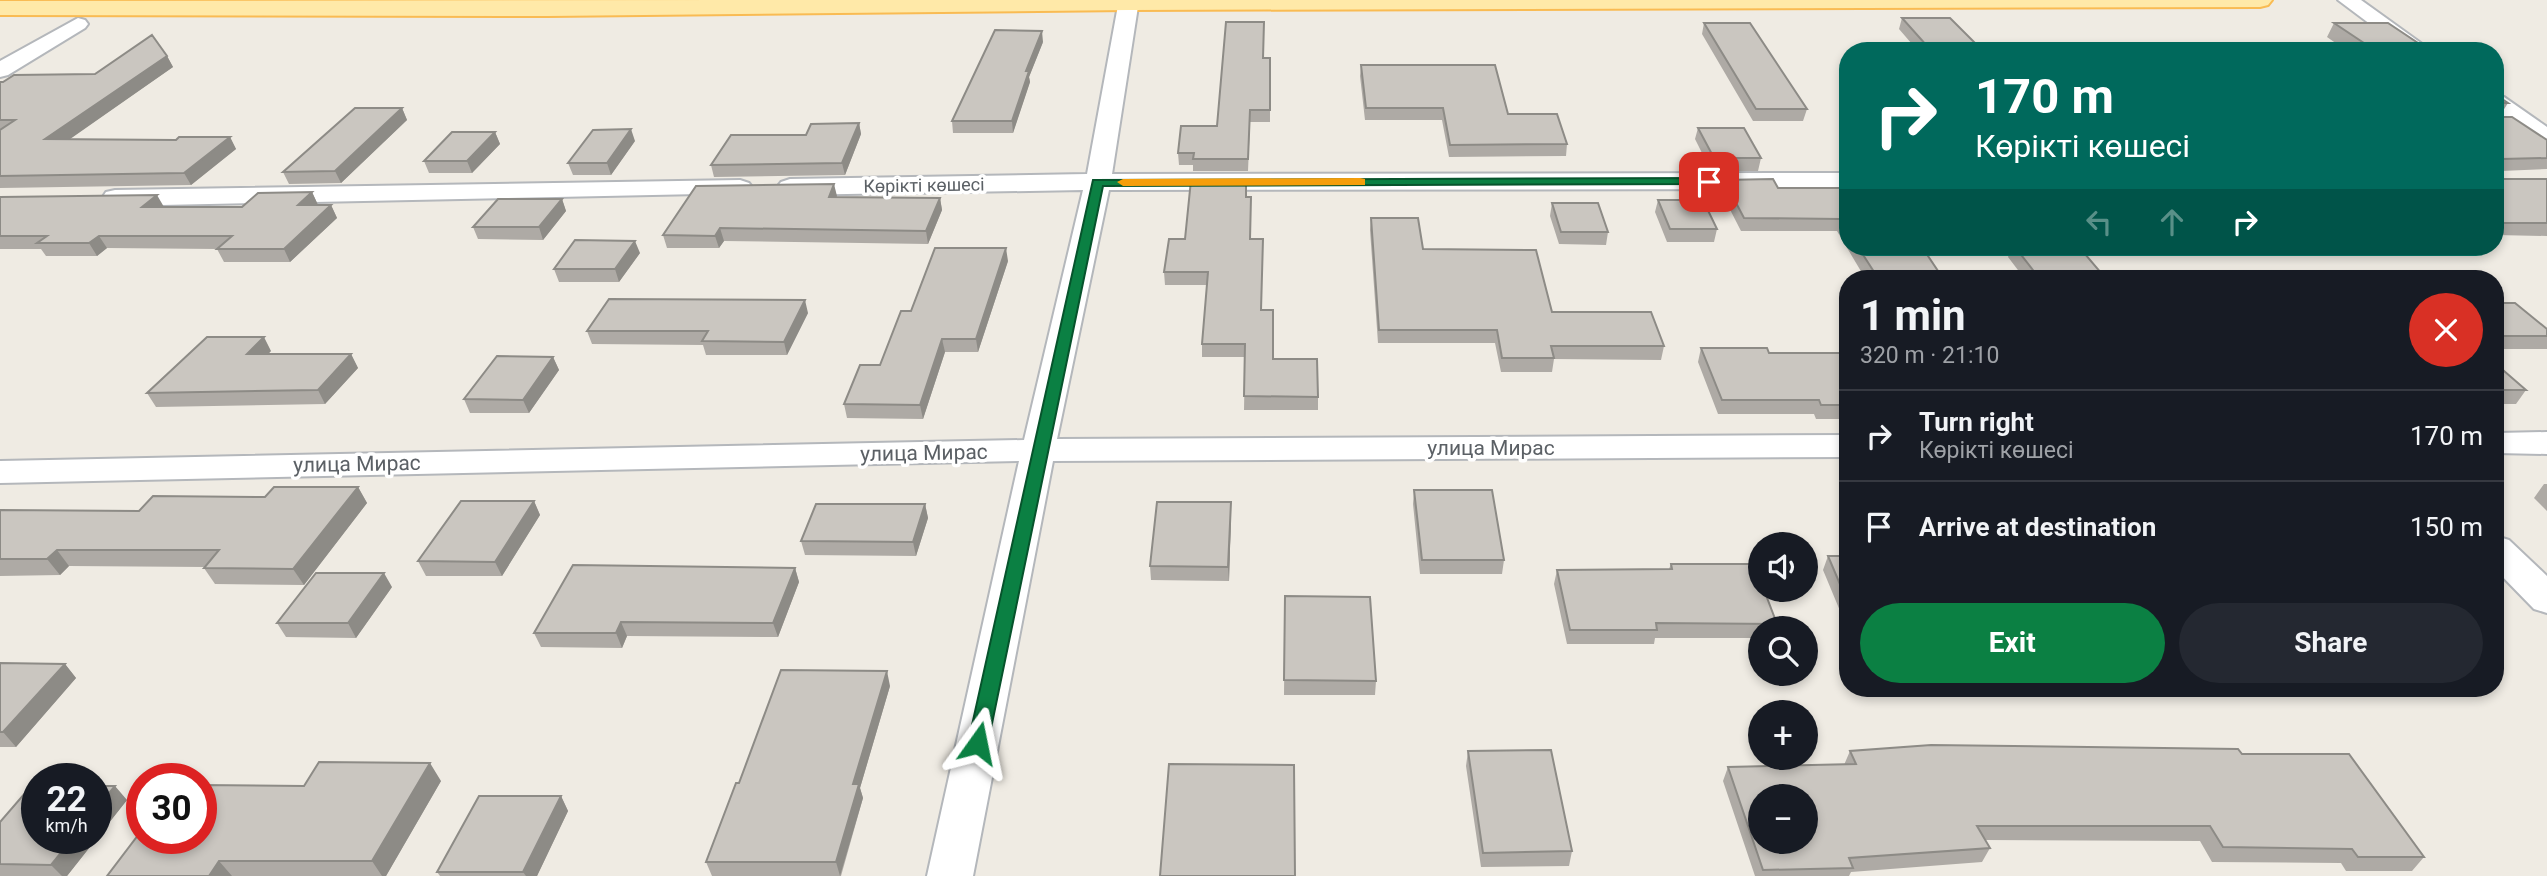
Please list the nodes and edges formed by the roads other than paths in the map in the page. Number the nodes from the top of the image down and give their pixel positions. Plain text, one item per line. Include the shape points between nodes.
1 (2260, 0) edge
2 (2348, 0) edge
3 (1129, 2) edge
4 (0, 8) edge
5 (548, 9) junction
6 (78, 24) junction
7 (0, 25) edge
8 (2408, 42) edge
9 (0, 70) edge
10 (2504, 108) edge
11 (2547, 138) edge
12 (1839, 181) edge
13 (1098, 183) junction
14 (97, 198) edge
15 (2504, 443) edge
16 (2547, 443) edge
17 (1839, 446) edge
18 (1038, 450) junction
19 (0, 471) edge
20 (2504, 557) edge
21 (2547, 599) edge
22 (950, 876) edge

1 - 3 main road
2 - 8 street
3 - 5 main road
3 - 13 street
4 - 5 main road
5 - 6 main road via 412,18
6 - 7 main road
6 - 9 street
10 - 11 street
12 - 13 street, Көрікті көшесі
13 - 14 street, Көрікті көшесі
13 - 18 street
15 - 16 street
17 - 18 street, улица Мирас
18 - 19 street, улица Мирас
18 - 22 street
20 - 21 street

